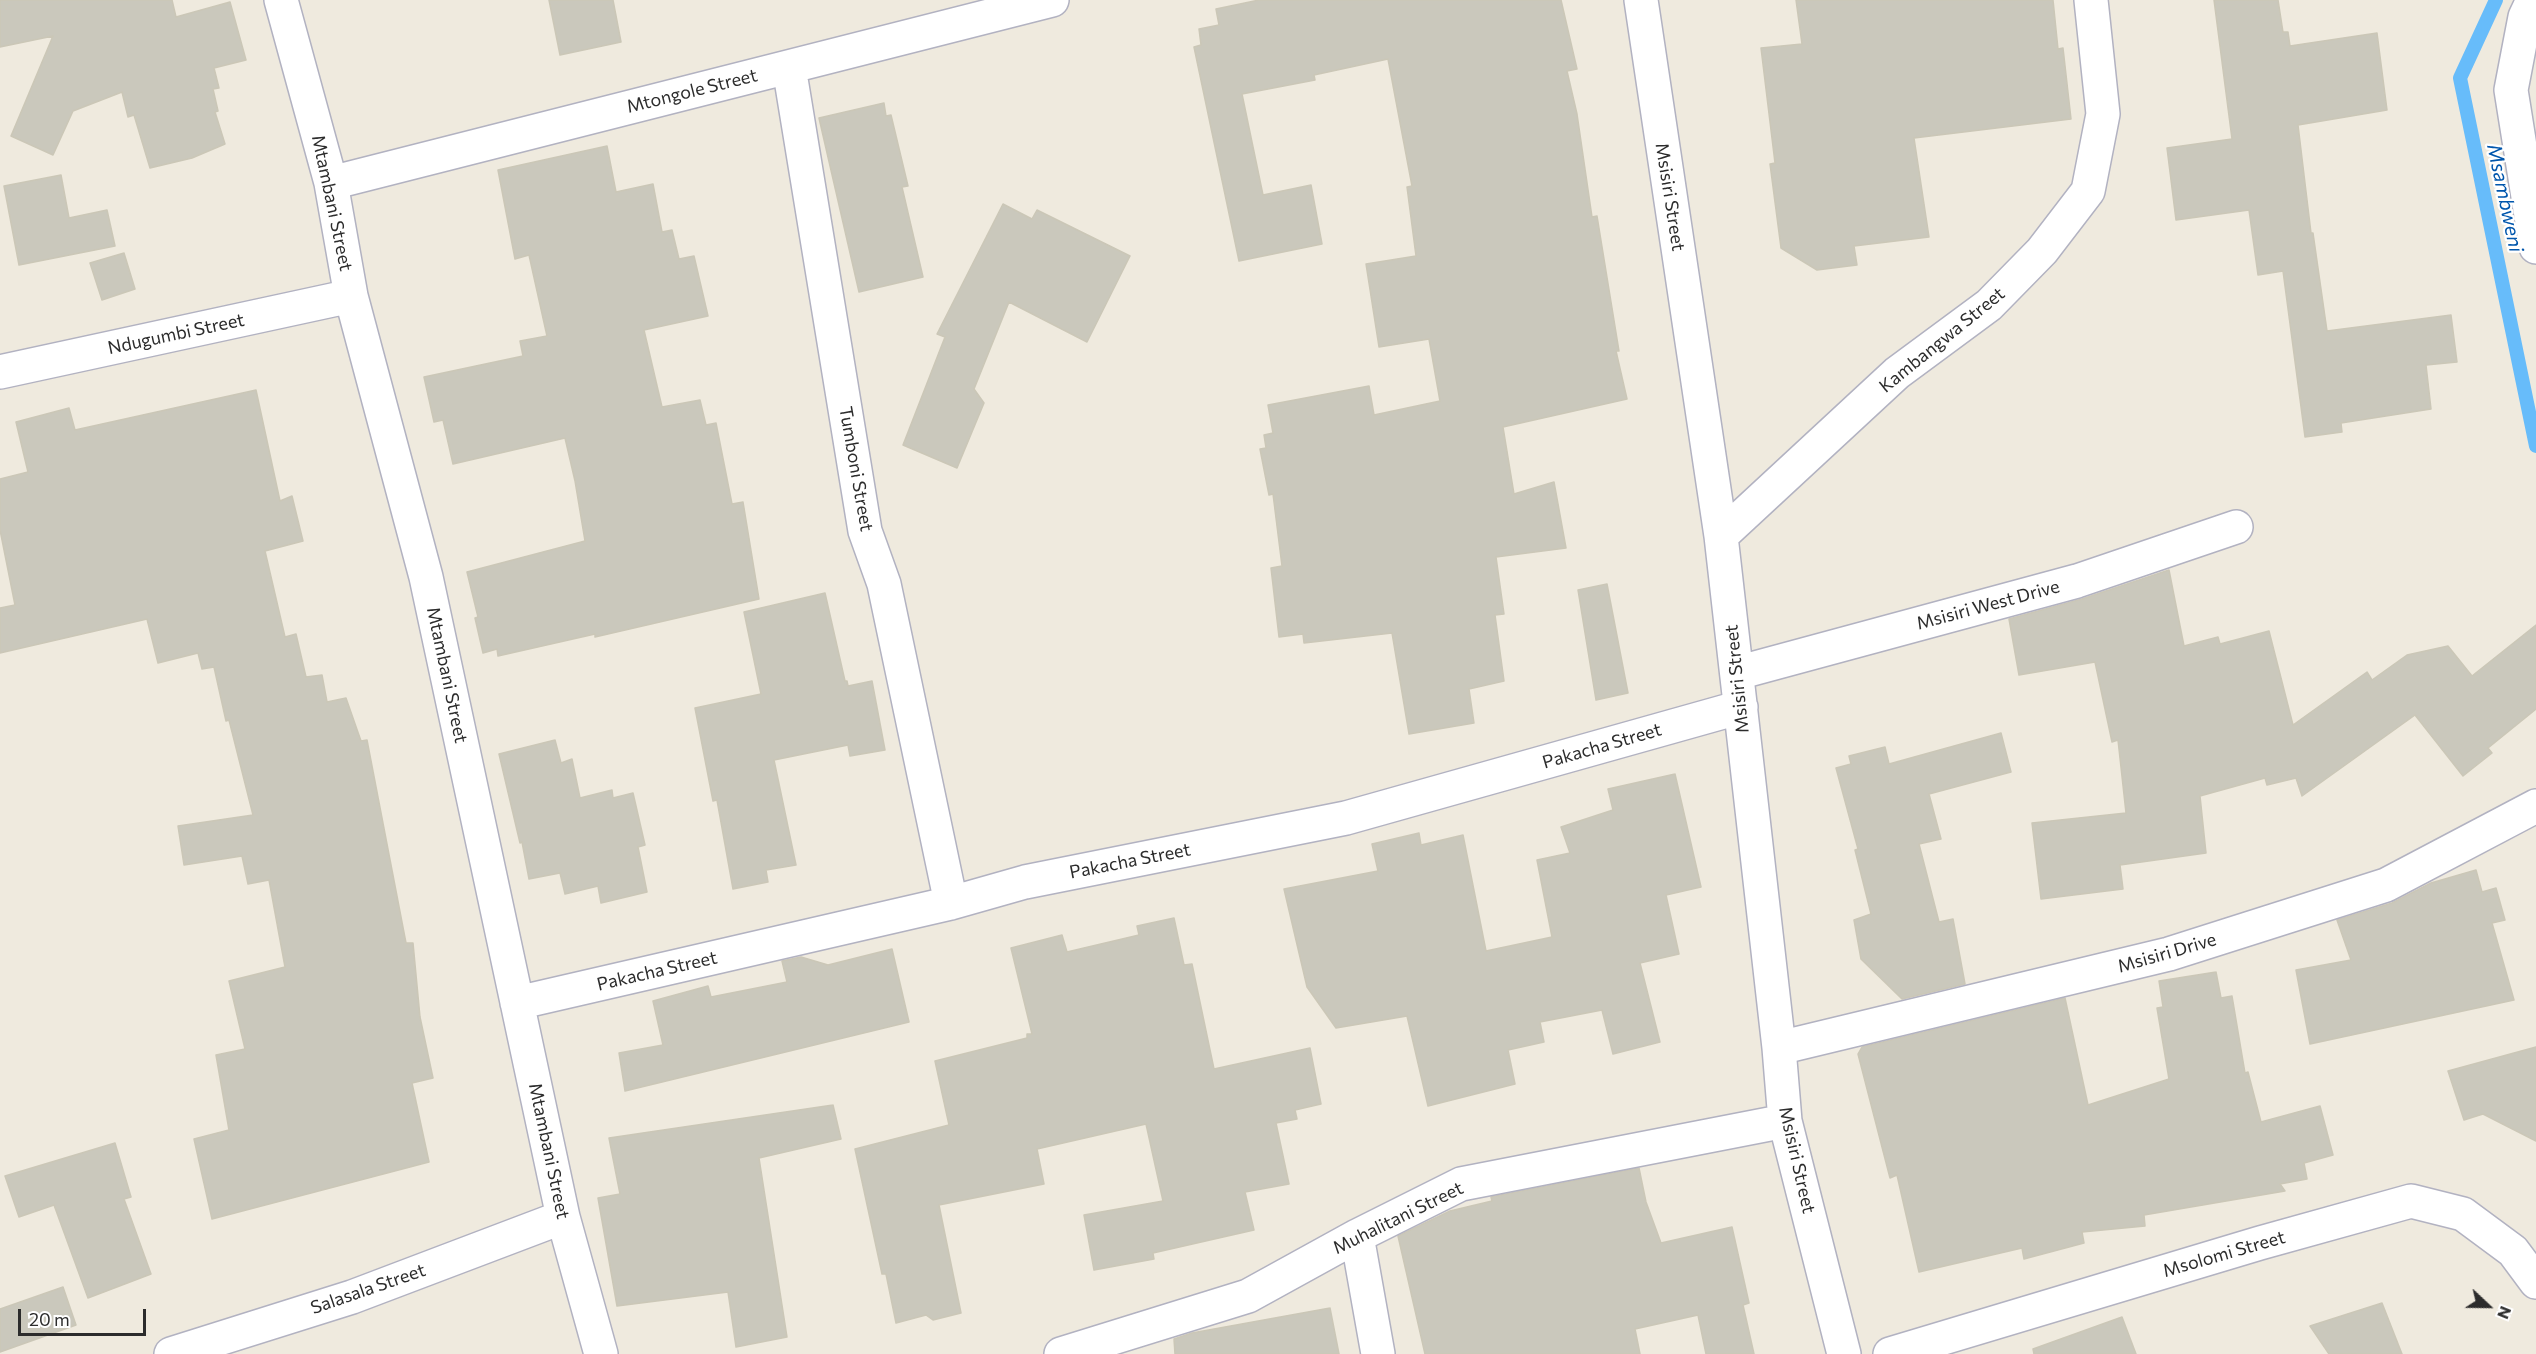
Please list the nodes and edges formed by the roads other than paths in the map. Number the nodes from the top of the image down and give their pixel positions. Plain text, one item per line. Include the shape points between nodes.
1 (281, 0) edge
2 (1052, 0) edge
3 (1641, 0) edge
4 (2091, 0) edge
5 (2534, 0) edge
6 (789, 67) junction
7 (332, 183) junction
8 (2536, 246) edge
9 (351, 296) junction
10 (0, 372) edge
11 (2236, 527) dead end
12 (1721, 536) junction
13 (1737, 673) junction
14 (1740, 707) junction
15 (2536, 806) edge
16 (951, 903) junction
17 (517, 1003) junction
18 (1779, 1048) junction
19 (1785, 1121) junction
20 (563, 1217) junction
21 (1357, 1236) junction
22 (2536, 1282) edge
23 (171, 1354) edge
24 (601, 1354) edge
25 (1061, 1354) edge
26 (1378, 1354) edge
27 (1844, 1354) edge
28 (1890, 1354) edge

1 - 7 street, Mtambani Street
2 - 6 street, Mtongole Street
3 - 12 street, Msisiri Street
4 - 12 street, Kambangwa Street via 2103,114 2088,191 2042,251 1989,305 1897,374
5 - 8 street via 2525,17 2511,90
6 - 7 street, Mtongole Street
6 - 16 street, Tumboni Street via 865,531 884,584
7 - 9 street, Mtambani Street
9 - 10 street, Ndugumbi Street
9 - 17 street, Mtambani Street via 426,577
11 - 13 street, Msisiri West Drive via 2077,581
12 - 13 street, Msisiri Street
13 - 14 street, Msisiri Street
14 - 16 street, Pakacha Street via 1346,818 1025,882
14 - 18 street, Msisiri Street
15 - 18 street, Msisiri Drive via 2386,885 2249,929 2169,954
16 - 17 street, Pakacha Street
17 - 20 street, Mtambani Street
18 - 19 street, Msisiri Street
19 - 21 street, Muhalitani Street via 1461,1184
19 - 27 street, Msisiri Street
20 - 23 street, Salasala Street via 352,1297
20 - 24 street, Mtambani Street
21 - 25 street, Muhalitani Street via 1248,1296
21 - 26 street
22 - 28 street, Msolomi Street via 2513,1251 2463,1214 2411,1201

